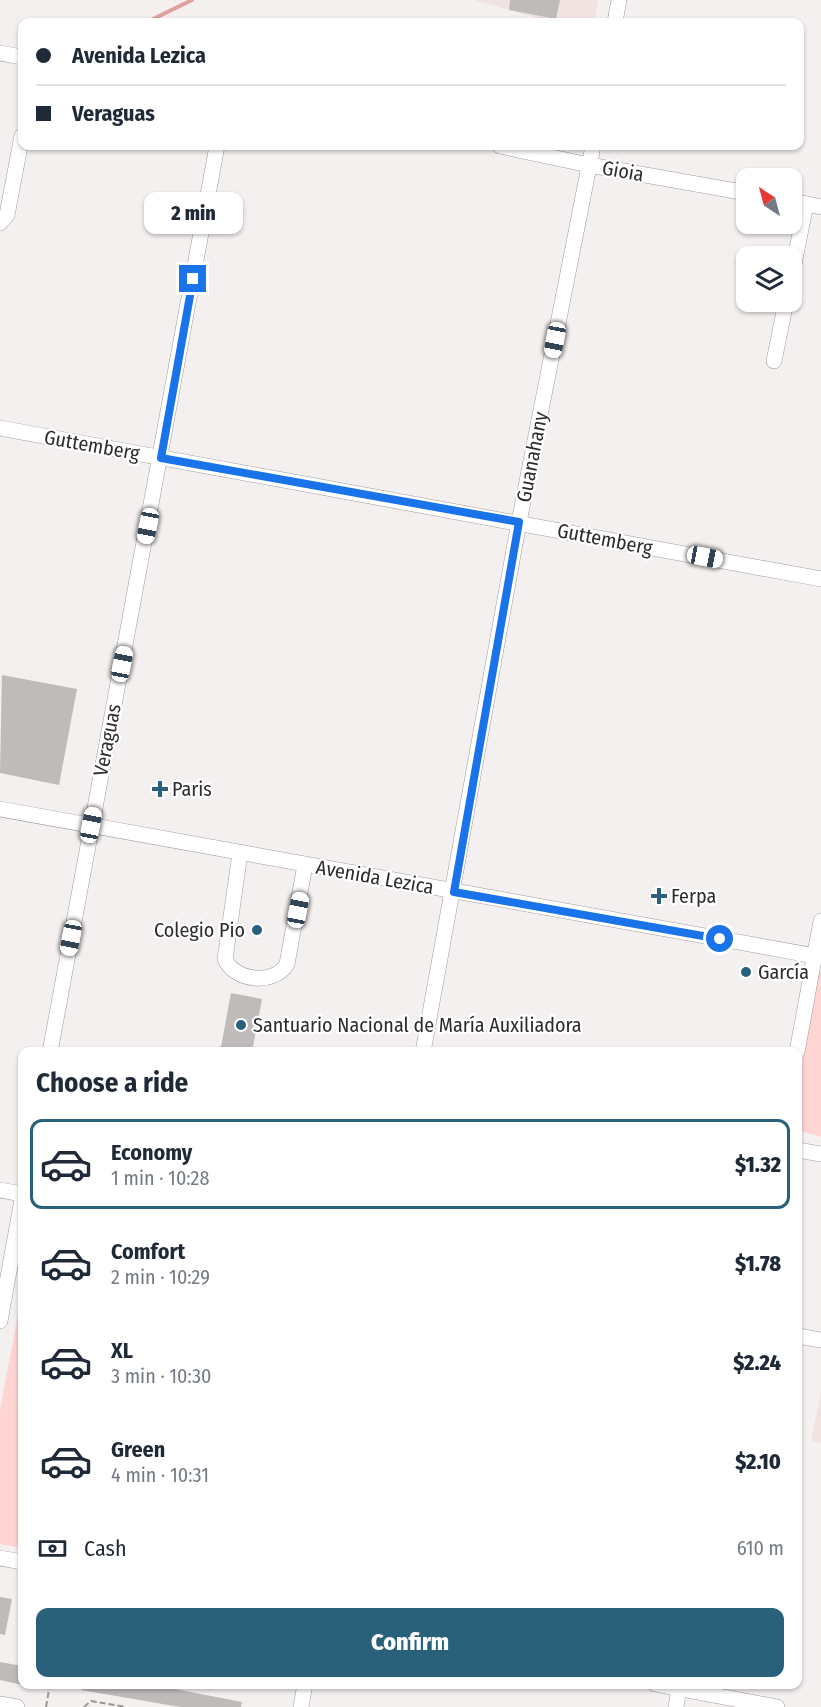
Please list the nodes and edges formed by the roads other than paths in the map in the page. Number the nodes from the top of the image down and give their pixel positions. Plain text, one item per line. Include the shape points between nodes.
1 (619, 0) edge
2 (616, 18) edge
3 (0, 53) edge
4 (18, 56) edge
5 (19, 150) edge
6 (216, 150) edge
7 (519, 150) edge
8 (591, 150) edge
9 (589, 165) junction
10 (736, 191) edge
11 (806, 204) edge
12 (0, 223) edge
13 (798, 246) edge
14 (784, 312) edge
15 (774, 361) dead end
16 (0, 428) edge
17 (161, 458) junction
18 (519, 522) junction
19 (821, 579) edge
20 (0, 808) edge
21 (91, 825) junction
22 (240, 853) junction
23 (305, 865) junction
24 (454, 892) junction
25 (821, 921) edge
26 (818, 957) edge
27 (51, 1047) edge
28 (424, 1047) edge
29 (798, 1047) edge
30 (802, 1151) edge
31 (821, 1154) edge
32 (0, 1190) edge
33 (18, 1193) edge
34 (18, 1222) edge
35 (0, 1320) edge
36 (802, 1337) edge
37 (821, 1340) edge
38 (0, 1558) edge
39 (18, 1561) edge
40 (304, 1689) edge
41 (680, 1689) edge
42 (690, 1689) edge
43 (0, 1704) edge
44 (17, 1707) edge
45 (301, 1707) edge
46 (676, 1707) edge
47 (777, 1707) edge

1 - 2 street
3 - 4 street
5 - 12 street via 7,215
6 - 17 street, Veraguas
7 - 9 street, Gioia
8 - 9 street, Guanahany
9 - 10 street, Gioia
9 - 18 street, Guanahany
11 - 13 street
14 - 15 street
16 - 17 street, Guttemberg
17 - 18 street, Guttemberg
17 - 21 street, Veraguas
18 - 19 street, Guttemberg
18 - 24 street, Guanahany
20 - 21 street, Avenida Lezica
21 - 22 street, Avenida Lezica
21 - 27 street, Veraguas
22 - 23 street, Avenida Lezica
22 - 23 street via 225,960 236,974 270,979 281,974 287,964
23 - 24 street, Avenida Lezica
24 - 26 street, Avenida Lezica
24 - 28 street, Guanahany
25 - 26 street
26 - 29 street
30 - 31 street
32 - 33 street
34 - 35 street
36 - 37 street
38 - 39 street
40 - 45 street
41 - 46 street
42 - 47 street
43 - 44 street

